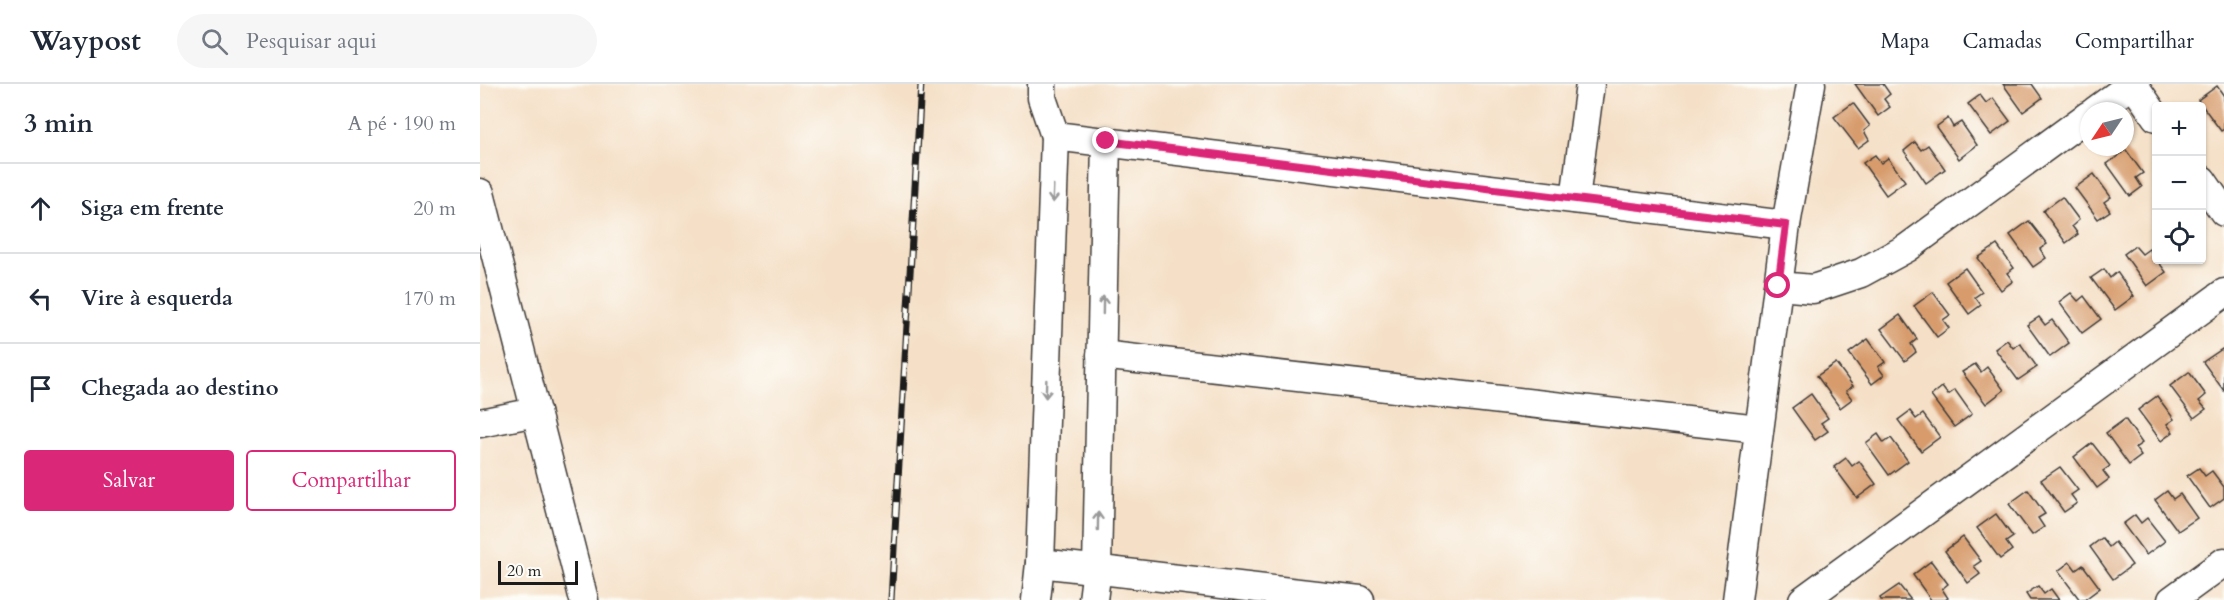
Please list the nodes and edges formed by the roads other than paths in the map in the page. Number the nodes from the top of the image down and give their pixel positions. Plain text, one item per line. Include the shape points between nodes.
1 (1042, 84) edge
2 (1590, 84) edge
3 (1811, 84) edge
4 (2132, 84) edge
5 (2107, 102) edge
6 (2152, 110) edge
7 (2080, 122) edge
8 (1055, 136) junction
9 (1106, 141) junction
10 (2206, 186) edge
11 (480, 194) edge
12 (1575, 199) junction
13 (2224, 212) edge
14 (1786, 225) junction
15 (1778, 286) junction
16 (2224, 294) edge
17 (1101, 355) junction
18 (536, 412) junction
19 (480, 423) edge
20 (1759, 429) junction
21 (2224, 562) edge
22 (1040, 563) junction
23 (1097, 568) junction
24 (584, 600) edge
25 (1036, 600) edge
26 (1093, 600) edge
27 (1360, 600) edge
28 (1737, 600) edge
29 (1803, 600) edge
30 (2172, 600) edge

1 - 8 street via 1042,98
2 - 12 street
3 - 14 street
4 - 5 street
4 - 6 street
7 - 15 street via 1906,248 1861,273 1813,289
8 - 9 street
8 -> 22 street
9 - 12 street
17 -> 9 street
10 - 13 street
11 - 18 street
12 - 14 street
14 - 15 street
15 - 20 street
16 - 29 street
17 - 20 street
23 -> 17 street
18 - 19 street
18 - 24 street
20 - 28 street
21 - 30 street
22 - 23 street
22 - 25 street
23 - 26 street
23 - 27 street

